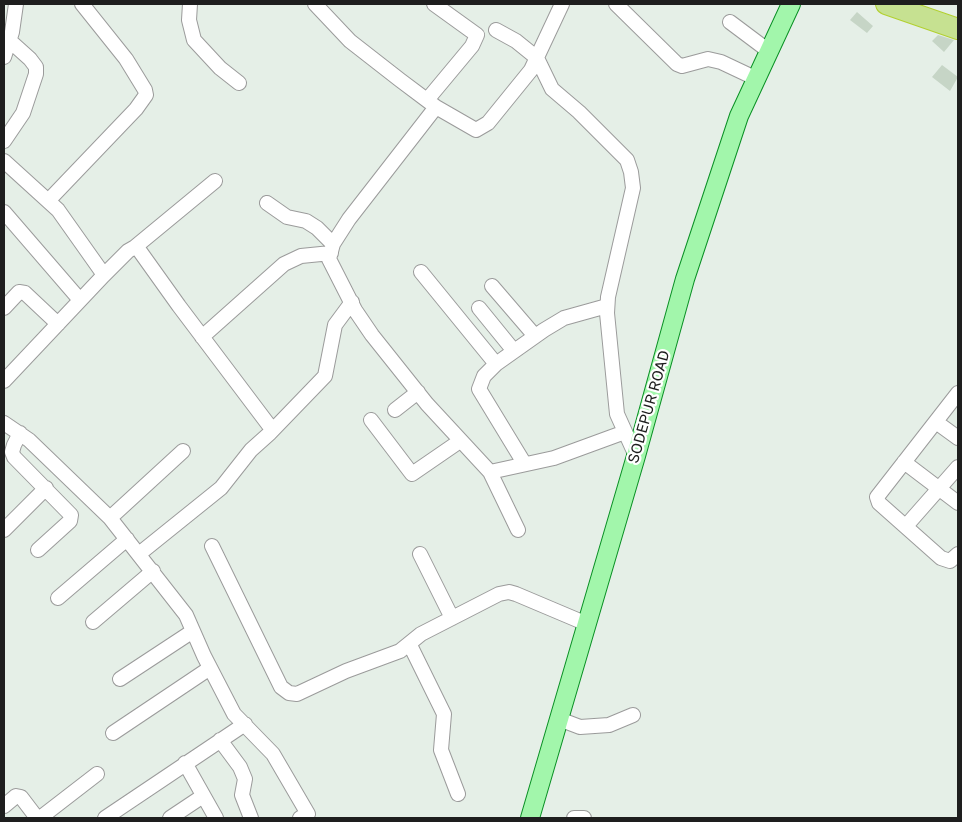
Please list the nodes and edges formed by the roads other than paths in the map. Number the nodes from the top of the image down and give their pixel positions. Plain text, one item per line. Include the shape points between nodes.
1 (16, 4) edge
2 (82, 4) edge
3 (190, 4) edge
4 (315, 4) edge
5 (434, 4) edge
6 (562, 4) edge
7 (616, 4) edge
8 (791, 4) edge
9 (886, 4) edge
10 (916, 4) edge
11 (958, 15) edge
12 (730, 22) dead end
13 (502, 28) dead end
14 (958, 29) edge
15 (10, 40) junction
16 (770, 52) junction
17 (4, 57) edge
18 (537, 58) junction
19 (757, 79) junction
20 (239, 83) dead end
21 (432, 104) junction
22 (4, 141) edge
23 (4, 161) edge
24 (215, 181) dead end
25 (48, 201) junction
26 (267, 202) dead end
27 (4, 212) edge
28 (135, 247) junction
29 (332, 248) junction
30 (421, 272) dead end
31 (104, 275) junction
32 (492, 286) dead end
33 (80, 300) junction
34 (352, 302) junction
35 (607, 306) junction
36 (4, 308) edge
37 (479, 308) dead end
38 (58, 324) junction
39 (535, 336) junction
40 (202, 337) junction
41 (514, 351) junction
42 (496, 364) junction
43 (4, 382) edge
44 (418, 392) junction
45 (958, 392) edge
46 (395, 410) dead end
47 (371, 420) dead end
48 (936, 422) junction
49 (4, 423) edge
50 (625, 432) junction
51 (270, 433) junction
52 (20, 434) junction
53 (958, 438) edge
54 (460, 440) junction
55 (182, 451) dead end
56 (636, 456) junction
57 (904, 462) junction
58 (524, 463) junction
59 (958, 467) edge
60 (490, 472) junction
61 (46, 488) junction
62 (939, 490) junction
63 (958, 503) edge
64 (110, 518) junction
65 (906, 526) junction
66 (4, 530) edge
67 (518, 530) dead end
68 (127, 539) junction
69 (212, 546) dead end
70 (38, 550) dead end
71 (138, 554) junction
72 (420, 554) dead end
73 (958, 554) edge
74 (152, 571) junction
75 (58, 598) dead end
76 (452, 618) junction
77 (93, 622) dead end
78 (587, 624) junction
79 (193, 631) junction
80 (410, 644) junction
81 (210, 668) junction
82 (120, 679) dead end
83 (633, 715) dead end
84 (559, 719) junction
85 (245, 724) junction
86 (113, 733) dead end
87 (220, 740) junction
88 (185, 763) junction
89 (97, 774) dead end
90 (458, 794) dead end
91 (203, 796) junction
92 (4, 806) edge
93 (306, 817) edge
94 (38, 818) edge
95 (105, 818) edge
96 (170, 818) edge
97 (216, 818) edge
98 (251, 818) edge
99 (530, 818) edge
100 (574, 818) edge
101 (584, 818) edge

1 - 15 street
2 - 25 street via 126,59 146,95
3 - 20 street via 189,20 194,40
4 - 21 street via 350,41
5 - 21 street via 477,35
6 - 18 street
7 - 19 street via 678,64 682,66 708,59
8 - 16 main road, SODEPUR ROAD
9 - 14 highway
10 - 11 highway
12 - 16 street
13 - 18 street
15 - 17 street
15 - 22 street via 30,59 36,67 36,74 24,113
16 - 19 main road, SODEPUR ROAD
18 - 21 street via 531,70 480,129 473,129
18 - 35 street via 552,89 626,160 631,172 634,188
19 - 56 main road, SODEPUR ROAD via 740,116 685,279
21 - 29 street via 349,219
23 - 25 street
24 - 28 street
25 - 31 street via 70,225
26 - 29 street via 287,217 306,221 317,228
27 - 33 street
28 - 31 street
28 - 40 street
29 - 34 street via 329,259
29 - 40 street via 284,264
30 - 42 street
31 - 33 street
32 - 39 street
33 - 38 street
34 - 44 street via 372,335
34 - 51 street via 335,325 325,376
35 - 39 street via 564,318
35 - 50 street via 617,414
36 - 38 street via 19,292 25,293
37 - 41 street
38 - 43 street
39 - 41 street
40 - 51 street via 271,428
41 - 42 street
42 - 58 street via 484,376 480,389
44 - 46 street
44 - 54 street
45 - 48 street
47 - 54 street via 412,474
48 - 53 street
48 - 57 street
49 - 52 street
50 - 56 street
50 - 58 street via 554,458
51 - 71 street via 251,450 221,488
52 - 61 street via 12,452 14,457
52 - 64 street
54 - 60 street
55 - 64 street
56 - 78 main road, SODEPUR ROAD
57 - 62 street
57 - 65 street via 877,497 878,503
58 - 60 street
59 - 62 street
60 - 67 street
61 - 66 street
61 - 70 street via 71,515 70,521
62 - 63 street
62 - 65 street
64 - 68 street
65 - 73 street via 941,558 950,561
68 - 71 street
68 - 75 street
69 - 80 street via 281,687 289,694 297,694
71 - 74 street
72 - 76 street
74 - 77 street
74 - 79 street via 186,615
76 - 78 street via 509,592
76 - 80 street
78 - 84 main road, SODEPUR ROAD
79 - 81 street
79 - 82 street
80 - 90 street via 444,714 441,750
81 - 85 street via 234,714
81 - 86 street
83 - 84 street via 609,725 580,727
84 - 99 main road, SODEPUR ROAD
85 - 87 street
85 - 93 street via 273,754
87 - 88 street
87 - 98 street via 246,779 242,795
88 - 91 street
88 - 95 street
89 - 94 street
91 - 96 street
91 - 97 street
92 - 94 street via 16,796 21,797
100 - 101 street

